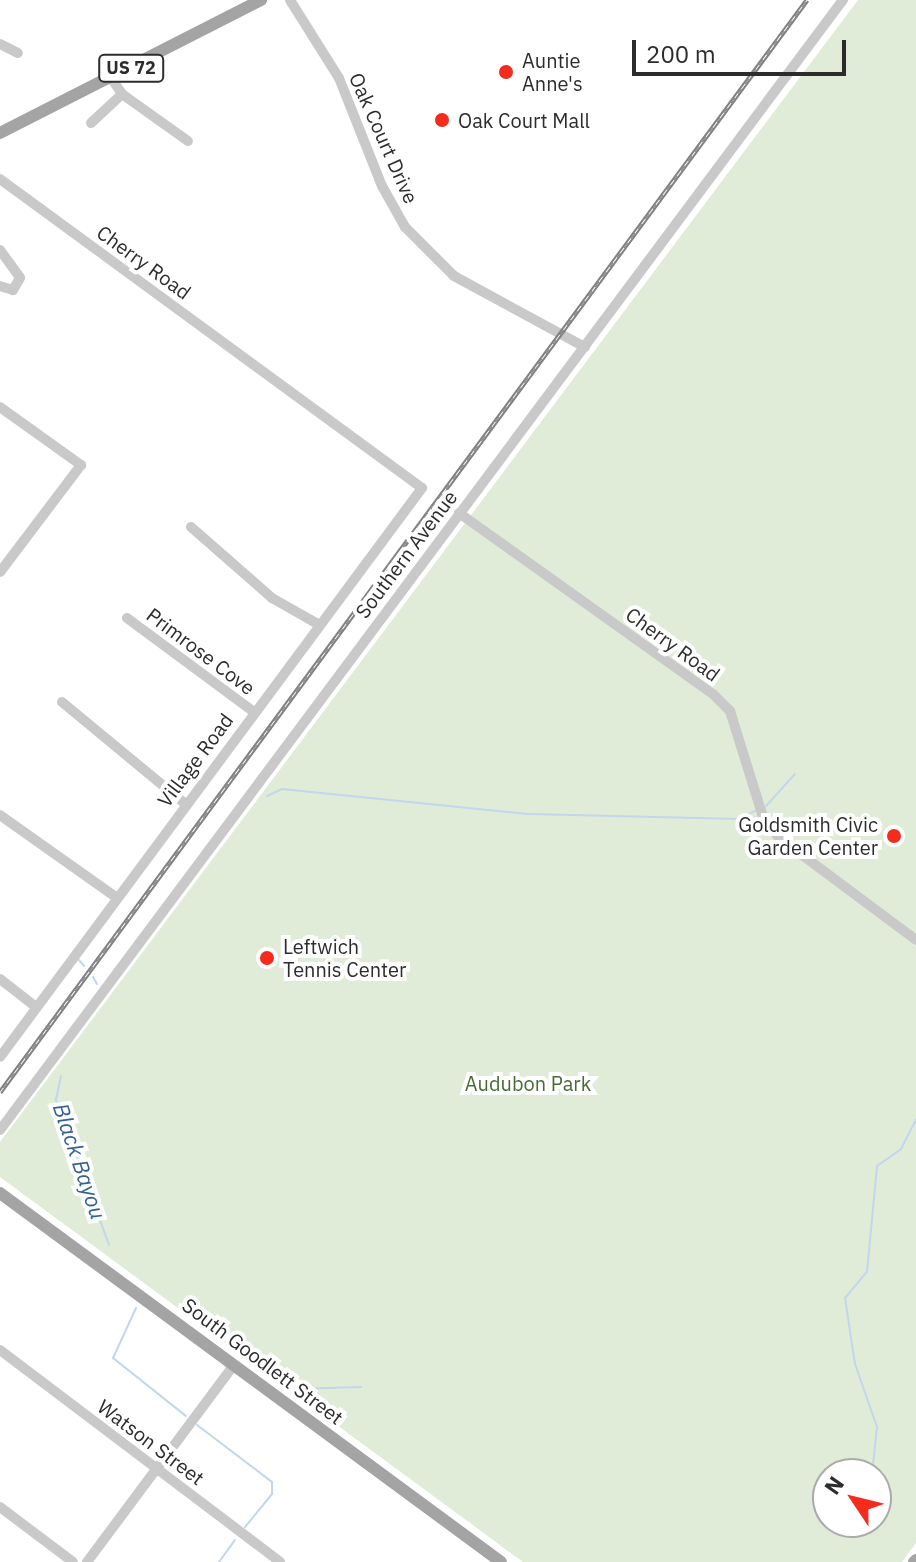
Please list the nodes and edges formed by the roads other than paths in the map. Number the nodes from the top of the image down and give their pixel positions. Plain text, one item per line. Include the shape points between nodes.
1 (261, 0) edge
2 (290, 0) edge
3 (843, 0) edge
4 (0, 44) edge
5 (18, 53) dead end
6 (111, 78) junction
7 (122, 94) junction
8 (91, 123) dead end
9 (0, 133) edge
10 (188, 141) dead end
11 (0, 179) edge
12 (0, 250) edge
13 (0, 286) edge
14 (585, 347) junction
15 (0, 407) edge
16 (422, 488) joint
17 (459, 513) junction
18 (191, 527) dead end
19 (0, 572) edge
20 (127, 618) dead end
21 (318, 624) junction
22 (62, 702) dead end
23 (254, 712) junction
24 (184, 803) junction
25 (0, 815) edge
26 (116, 897) junction
27 (916, 940) edge
28 (0, 979) edge
29 (36, 1007) junction
30 (0, 1057) edge
31 (0, 1130) edge
32 (0, 1193) edge
33 (0, 1350) edge
34 (234, 1365) junction
35 (158, 1469) junction
36 (0, 1507) edge
37 (73, 1562) edge
38 (87, 1562) edge
39 (280, 1562) edge
40 (501, 1562) edge

1 - 6 main road, US 72
2 - 14 street, Oak Court Drive via 339,78 382,186 405,227 454,276
3 - 14 street, Southern Avenue
4 - 5 street
6 - 7 street
6 - 9 main road, US 72
7 - 8 street
7 - 10 street
11 - 16 street, Cherry Road
12 - 13 street via 20,278 13,290
14 - 17 street, Southern Avenue
15 - 19 street via 81,465
16 - 21 street, Village Road
17 - 27 street, Cherry Road via 714,695 730,711 762,814 778,837
17 - 31 street, Southern Avenue
18 - 21 street via 272,598
20 - 23 street, Primrose Cove
21 - 23 street, Village Road
22 - 24 street
23 - 24 street, Village Road
24 - 26 street, Village Road
25 - 26 street
26 - 29 street, Village Road
28 - 29 street
29 - 30 street, Village Road
32 - 34 main road, South Goodlett Street
33 - 35 street, Watson Street
34 - 35 street
34 - 40 main road, South Goodlett Street
35 - 38 street
35 - 39 street, Watson Street
36 - 37 street

